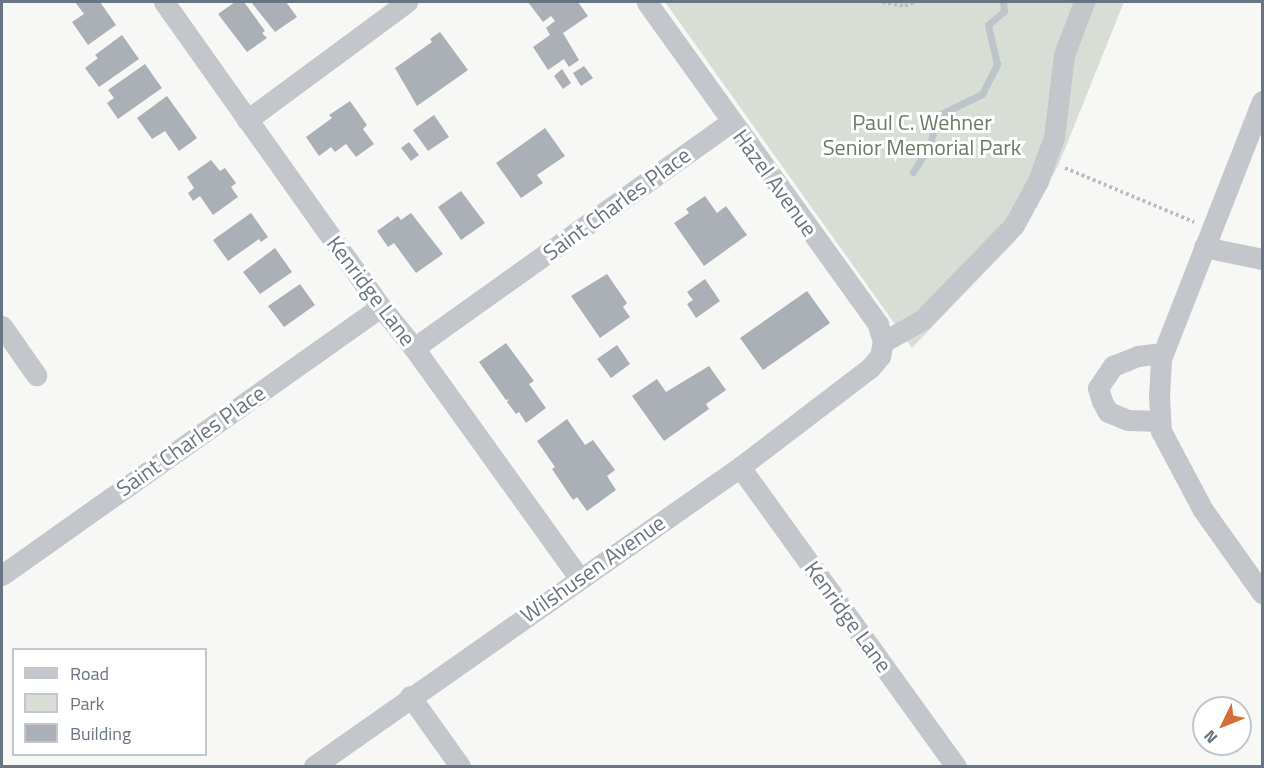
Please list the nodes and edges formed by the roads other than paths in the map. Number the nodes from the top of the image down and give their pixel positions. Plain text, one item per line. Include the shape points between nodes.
1 (164, 2) edge
2 (407, 2) edge
3 (647, 2) edge
4 (1084, 2) edge
5 (1263, 101) edge
6 (247, 120) junction
7 (731, 122) junction
8 (1208, 238) junction
9 (1263, 259) edge
10 (381, 307) junction
11 (2, 326) edge
12 (883, 342) junction
13 (414, 348) junction
14 (1163, 353) junction
15 (36, 375) dead end
16 (1160, 422) junction
17 (740, 466) junction
18 (2, 575) edge
19 (580, 579) junction
20 (1263, 593) edge
21 (410, 696) junction
22 (314, 766) edge
23 (459, 766) edge
24 (956, 766) edge

1 - 6 street, Kenridge Lane
2 - 6 street
3 - 7 street, Hazel Avenue
4 - 12 street via 1064,55 1054,137 1038,181 1014,225 922,320
5 - 8 street
6 - 10 street, Kenridge Lane
7 - 12 street, Hazel Avenue via 878,324
7 - 13 street, Saint Charles Place
8 - 9 street
8 - 14 street
10 - 13 street, Kenridge Lane
10 - 18 street, Saint Charles Place
11 - 15 street
12 - 17 street, Wilshusen Avenue via 880,356 870,368
13 - 19 street, Kenridge Lane
14 - 16 street
14 - 16 street via 1124,360 1113,366 1098,388 1108,412 1128,420
16 - 20 street via 1161,431 1203,510
17 - 19 street, Wilshusen Avenue
17 - 24 street, Kenridge Lane
19 - 21 street, Wilshusen Avenue
21 - 22 street, Wilshusen Avenue
21 - 23 street

